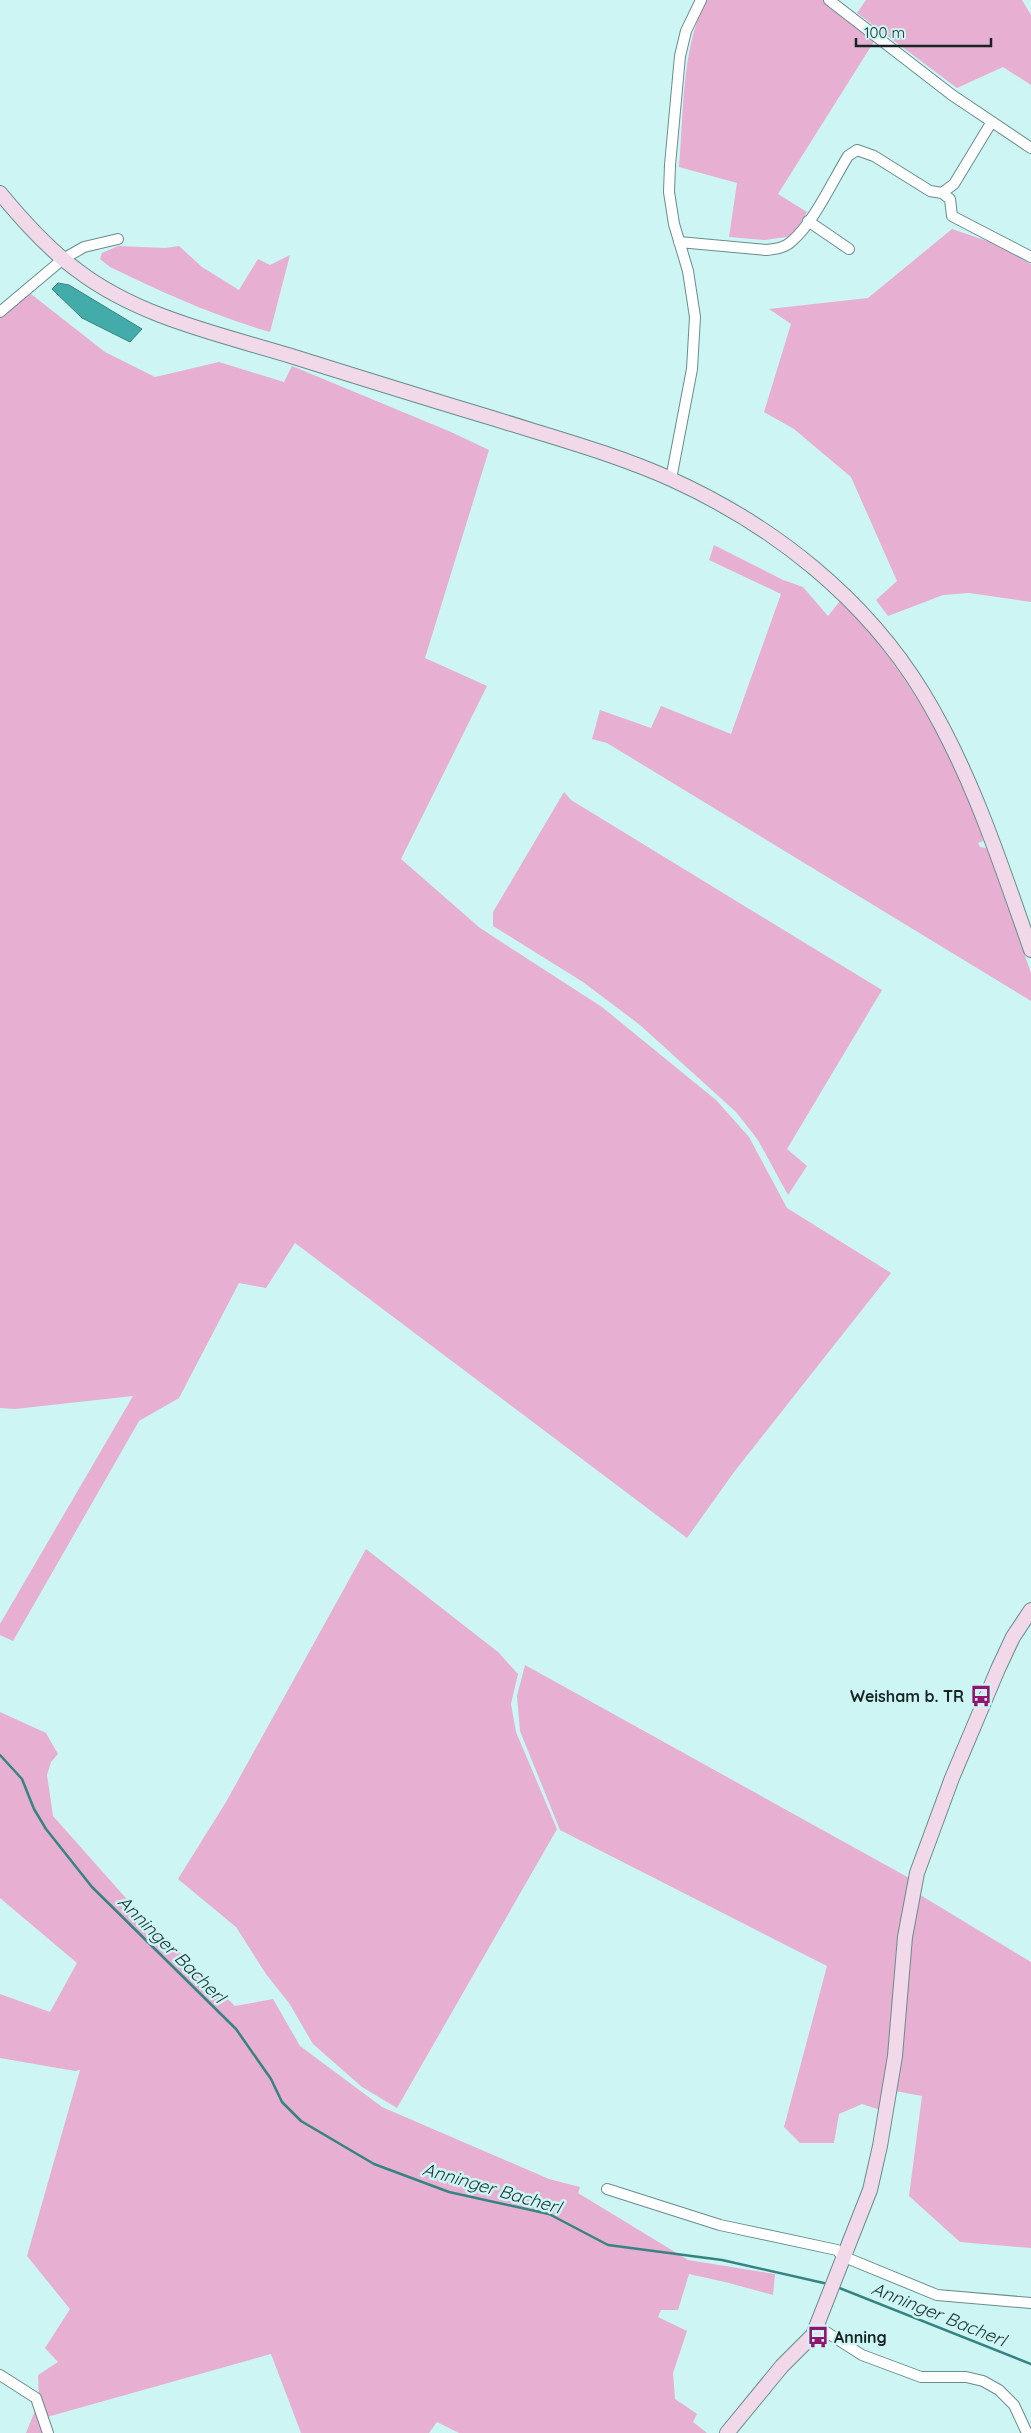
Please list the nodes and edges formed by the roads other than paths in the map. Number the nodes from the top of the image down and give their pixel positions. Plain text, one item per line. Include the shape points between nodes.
1 (701, 0) edge
2 (829, 0) edge
3 (991, 123) junction
4 (1031, 148) edge
5 (942, 192) junction
6 (0, 193) edge
7 (808, 221) junction
8 (118, 239) dead end
9 (678, 242) junction
10 (849, 249) dead end
11 (1031, 257) edge
12 (63, 259) junction
13 (0, 312) edge
14 (671, 479) junction
15 (1031, 950) edge
16 (1031, 1610) edge
17 (607, 2189) dead end
18 (842, 2256) junction
19 (1031, 2303) edge
20 (817, 2326) junction
21 (0, 2375) edge
22 (48, 2433) edge
23 (727, 2433) edge
24 (1027, 2433) edge

1 - 9 street via 686,31 680,56 669,192
2 - 3 street
3 - 4 street
3 - 5 street via 954,184
5 - 7 street via 930,191 874,156 857,150 848,156
5 - 11 street via 950,199 952,216
6 - 12 main road
7 - 9 street via 792,242 779,249
7 - 10 street
8 - 12 street via 84,247
9 - 14 street via 693,295 695,338
12 - 13 street
12 - 14 main road via 112,292 169,318 543,434
14 - 15 main road via 724,505 798,554 852,601 900,660 936,715 968,776
16 - 18 main road via 1013,1637 998,1669 919,1866 907,1918 892,2074 880,2146 870,2190
17 - 18 street via 720,2225 837,2250
18 - 19 street via 937,2295
18 - 20 main road
20 - 23 main road via 807,2343 782,2366
20 - 24 street via 862,2355 921,2377 975,2378 990,2384 1014,2405
21 - 22 street via 36,2398

